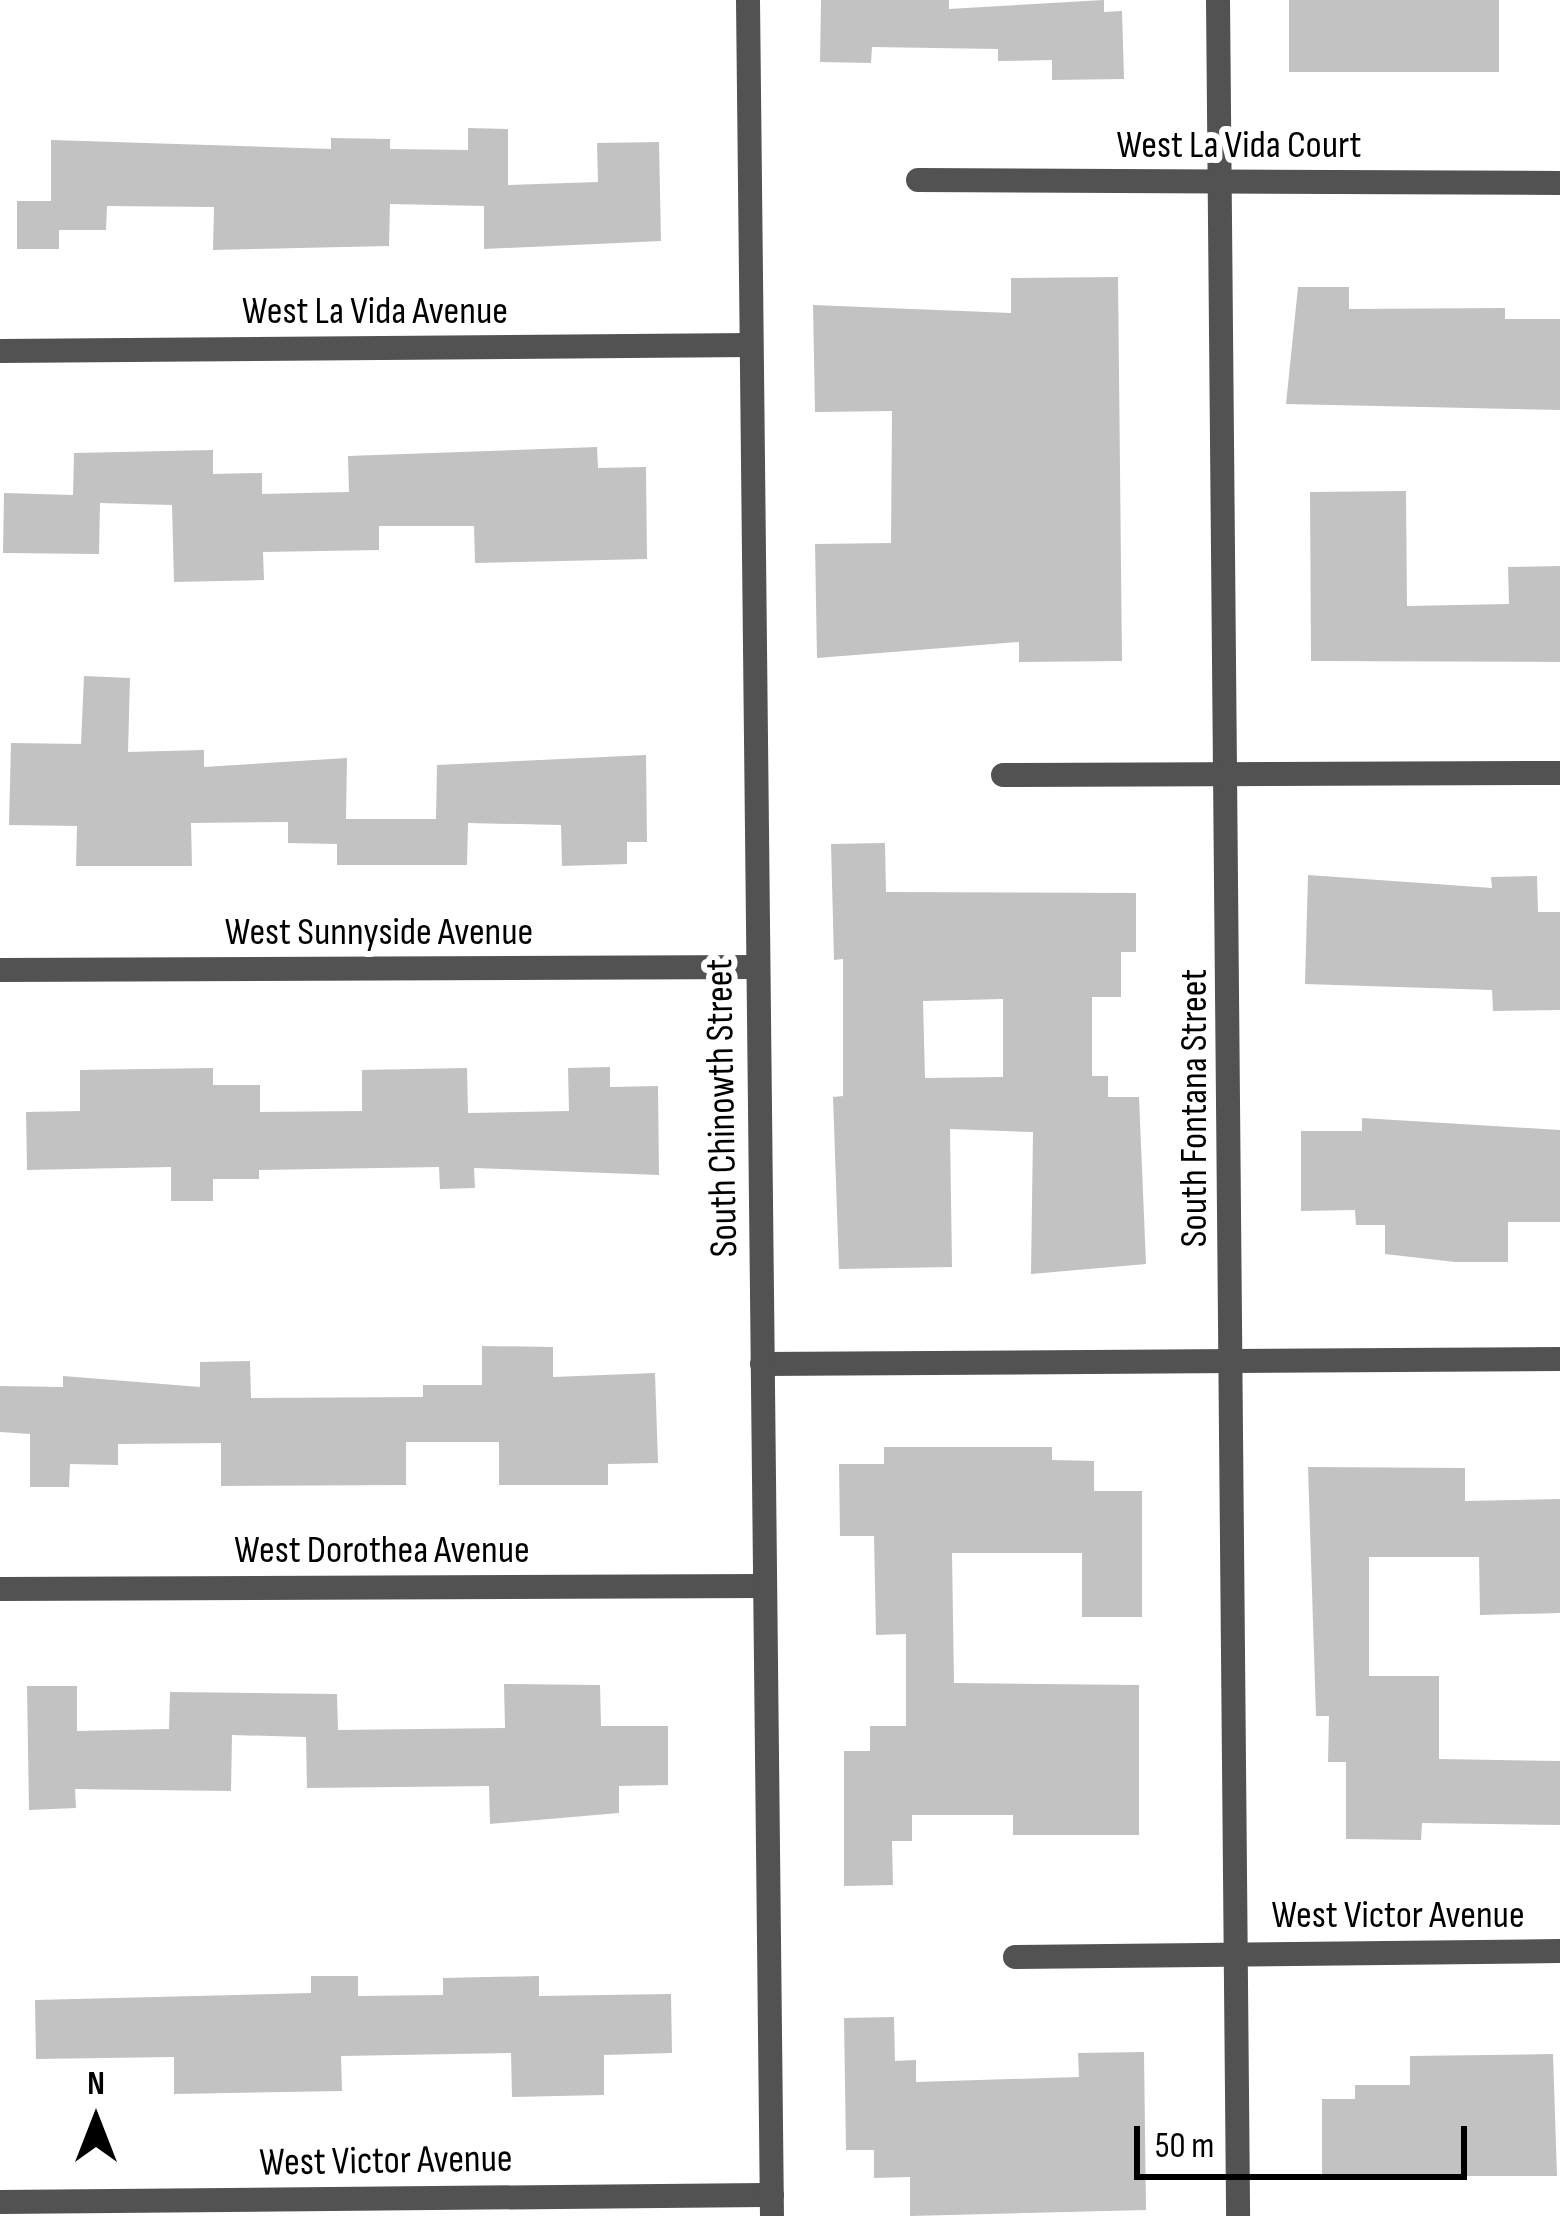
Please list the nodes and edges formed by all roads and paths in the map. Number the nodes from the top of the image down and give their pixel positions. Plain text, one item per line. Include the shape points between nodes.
1 (748, 0) edge
2 (1218, 0) edge
3 (918, 180) dead end
4 (1221, 182) junction
5 (1560, 182) edge
6 (751, 345) junction
7 (0, 351) edge
8 (1560, 773) edge
9 (1003, 775) dead end
10 (1228, 775) junction
11 (758, 967) junction
12 (0, 970) edge
13 (1560, 1358) edge
14 (1233, 1362) junction
15 (762, 1364) junction
16 (765, 1586) junction
17 (0, 1589) edge
18 (1560, 1951) edge
19 (1237, 1954) junction
20 (1015, 1957) dead end
21 (0, 2202) edge
22 (772, 2205) edge
23 (1238, 2216) edge

1 - 6 street, South Chinowth Street
2 - 4 street, South Fontana Street
3 - 4 street, West La Vida Court
4 - 5 street, West La Vida Court
4 - 10 street, South Fontana Street
6 - 7 street, West La Vida Avenue
6 - 11 street, South Chinowth Street
8 - 10 street
9 - 10 street
10 - 14 street, South Fontana Street
11 - 12 street, West Sunnyside Avenue
11 - 15 street, South Chinowth Street
13 - 14 street
14 - 15 street
14 - 19 street, South Fontana Street
15 - 16 street, South Chinowth Street
16 - 17 street, West Dorothea Avenue
16 - 22 street, South Chinowth Street
18 - 19 street, West Victor Avenue
19 - 20 street, West Victor Avenue
19 - 23 street, South Fontana Street
21 - 22 street, West Victor Avenue

